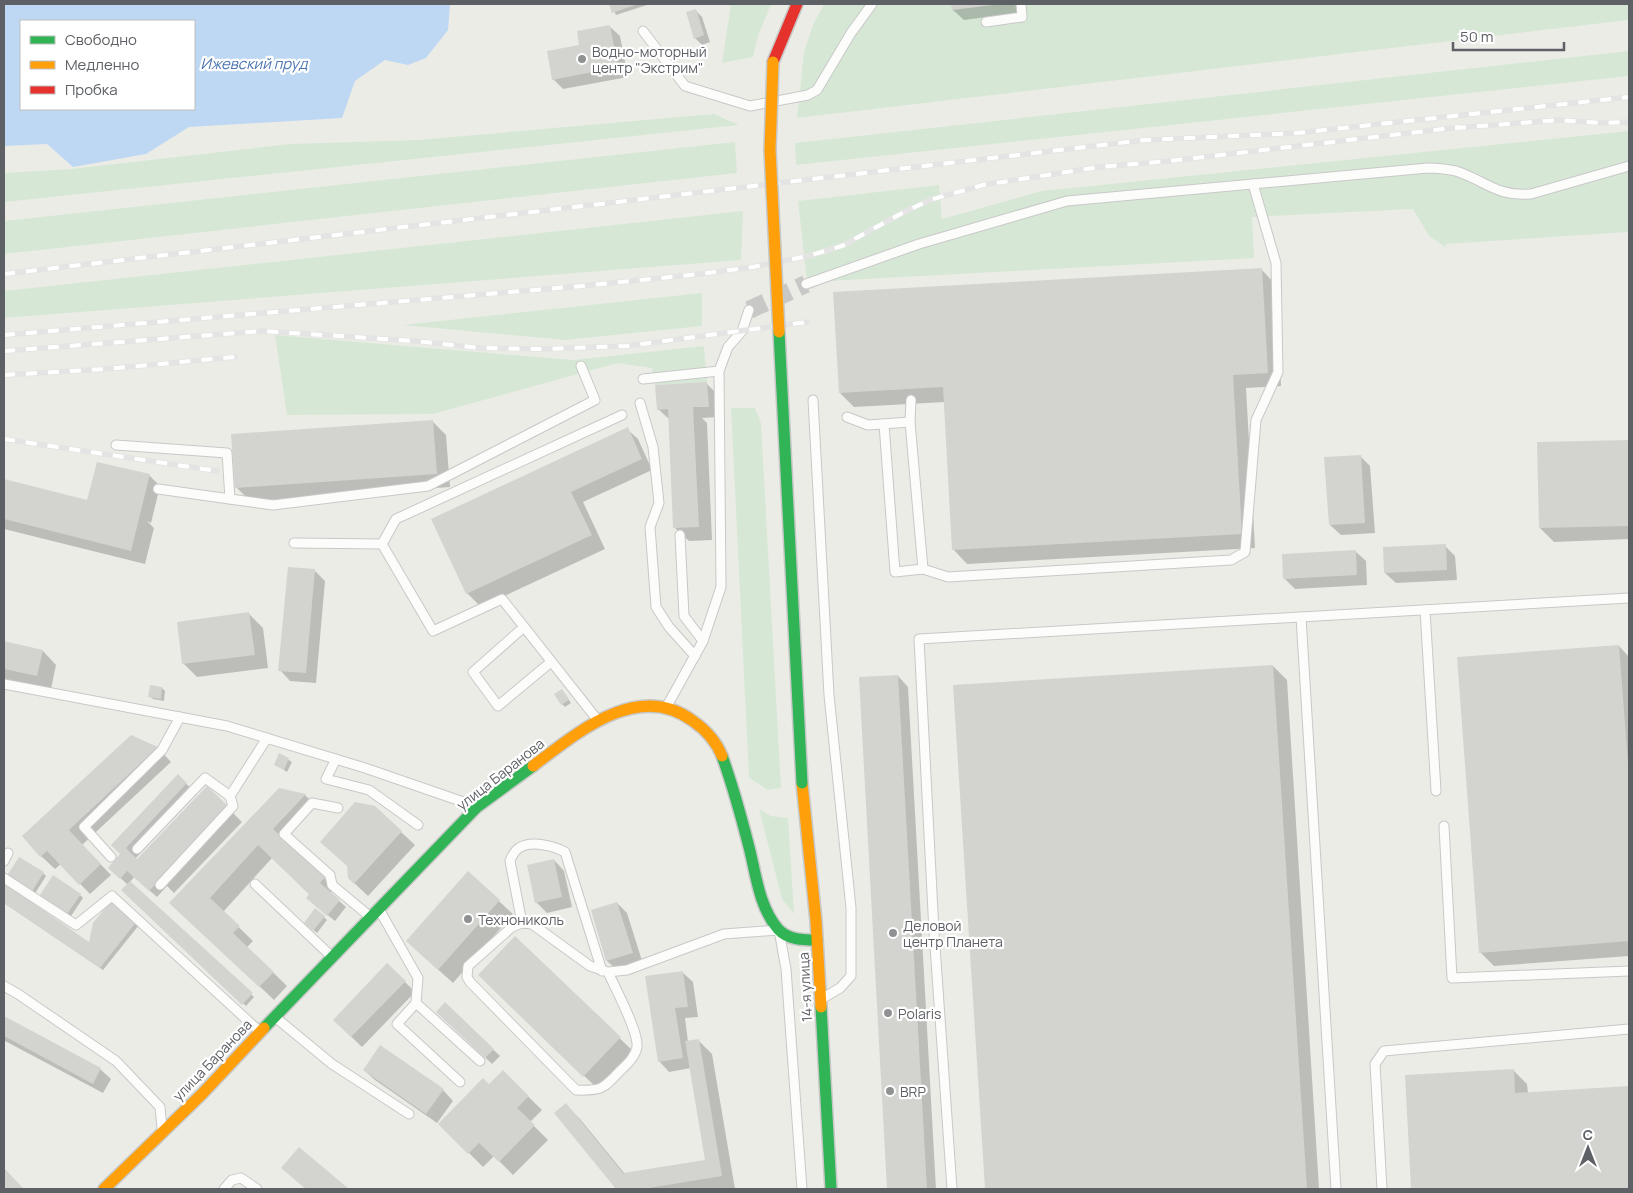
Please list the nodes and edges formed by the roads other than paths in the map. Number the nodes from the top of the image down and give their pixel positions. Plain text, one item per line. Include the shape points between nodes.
1 (797, 4) edge
2 (872, 4) edge
3 (1021, 4) edge
4 (986, 22) dead end
5 (644, 31) dead end
6 (788, 91) dead end
7 (787, 110) dead end
8 (1629, 166) edge
9 (1253, 184) junction
10 (806, 284) tunnel mouth
11 (749, 310) tunnel mouth
12 (581, 366) dead end
13 (719, 371) junction
14 (643, 378) dead end
15 (813, 400) dead end
16 (910, 400) dead end
17 (640, 403) dead end
18 (622, 415) dead end
19 (847, 417) dead end
20 (910, 422) junction
21 (884, 424) junction
22 (116, 445) dead end
23 (158, 489) dead end
24 (230, 499) junction
25 (680, 535) dead end
26 (294, 543) dead end
27 (382, 544) junction
28 (923, 569) junction
29 (1629, 598) edge
30 (1425, 610) junction
31 (1301, 617) junction
32 (524, 627) junction
33 (703, 641) junction
34 (695, 656) junction
35 (551, 662) junction
36 (4, 684) edge
37 (666, 708) junction
38 (180, 717) junction
39 (598, 720) junction
40 (267, 738) junction
41 (336, 759) junction
42 (1436, 791) dead end
43 (230, 796) junction
44 (477, 807) junction
45 (338, 808) dead end
46 (418, 825) dead end
47 (1444, 826) dead end
48 (818, 832) dead end
49 (138, 849) dead end
50 (111, 857) dead end
51 (4, 878) edge
52 (255, 884) dead end
53 (160, 885) dead end
54 (375, 913) junction
55 (816, 921) junction
56 (522, 923) junction
57 (779, 930) junction
58 (817, 940) junction
59 (332, 957) junction
60 (1629, 971) edge
61 (605, 972) junction
62 (4, 986) edge
63 (820, 1000) junction
64 (416, 1002) junction
65 (274, 1017) junction
66 (1629, 1029) edge
67 (260, 1032) junction
68 (480, 1061) dead end
69 (460, 1082) dead end
70 (409, 1114) dead end
71 (163, 1132) junction
72 (104, 1189) edge
73 (224, 1189) edge
74 (257, 1189) edge
75 (802, 1189) edge
76 (831, 1189) edge
77 (952, 1189) edge
78 (1336, 1189) edge
79 (1382, 1189) edge

1 - 55 main road, 14-я улица, bridge via 774,62 770,150 802,783
2 - 5 lane via 817,90 808,95 750,106 684,86
3 - 4 lane via 1022,17
6 - 7 main road
8 - 9 lane via 1531,194 1517,195 1504,193 1445,168
9 - 10 lane via 1066,201 920,244
9 - 28 lane via 1276,262 1278,372 1256,420 1245,552 1231,560 948,577
11 - 13 lane via 742,331 728,347
12 - 24 lane via 595,400 428,486 273,505
13 - 14 lane
13 - 33 lane via 721,587
15 - 63 lane via 829,695 851,908 851,976 840,988
16 - 20 lane
17 - 34 lane via 653,447 659,503 650,527 656,607
18 - 27 lane via 396,518
19 - 21 lane via 868,425
20 - 21 lane
20 - 28 lane
21 - 28 lane via 894,572
22 - 24 lane via 227,453
23 - 24 lane
25 - 33 lane via 684,616
26 - 27 lane
27 - 32 lane via 433,631 502,599
29 - 30 lane
30 - 31 lane
30 - 42 lane
31 - 77 lane via 919,639 934,932
31 - 78 lane
32 - 35 lane
32 - 35 lane via 473,672 498,706
33 - 34 lane
34 - 37 lane
35 - 39 lane
36 - 38 lane
37 - 39 main road, улица Баранова via 630,708
37 - 57 main road, улица Баранова via 687,716 706,730 719,748 734,788 765,909
38 - 40 lane
38 - 50 lane via 162,750 84,827
39 - 44 main road, улица Баранова
40 - 41 lane
40 - 43 lane
41 - 44 lane
41 - 46 lane via 326,780 369,790
43 - 49 lane via 205,778
43 - 53 lane via 233,806
44 - 54 main road, улица Баранова
45 - 54 lane via 312,804 284,834 330,875 332,885
47 - 60 lane via 1452,978
48 - 55 main road
51 - 67 lane via 76,925 112,896
52 - 59 lane
54 - 59 main road, улица Баранова
54 - 64 lane via 418,978
55 - 58 main road, 14-я улица
56 - 61 lane via 532,924 590,966
56 - 61 lane via 510,861 520,846 545,844 557,847 565,852
56 - 61 lane via 512,927 468,966 467,977 576,1090 604,1088 633,1058 637,1047 636,1035
57 - 58 main road via 800,940
57 - 61 lane via 724,934 627,970
57 - 75 lane via 786,969
58 - 63 main road, 14-я улица
59 - 65 main road, улица Баранова
62 - 71 lane via 116,1061 160,1107
63 - 76 main road, 14-я улица
64 - 68 lane
64 - 69 lane via 397,1024
65 - 67 main road, улица Баранова
65 - 70 lane via 332,1064
66 - 79 lane via 1384,1051 1375,1064
67 - 71 main road, улица Баранова
71 - 72 main road, улица Баранова
73 - 74 lane via 232,1180 241,1178

